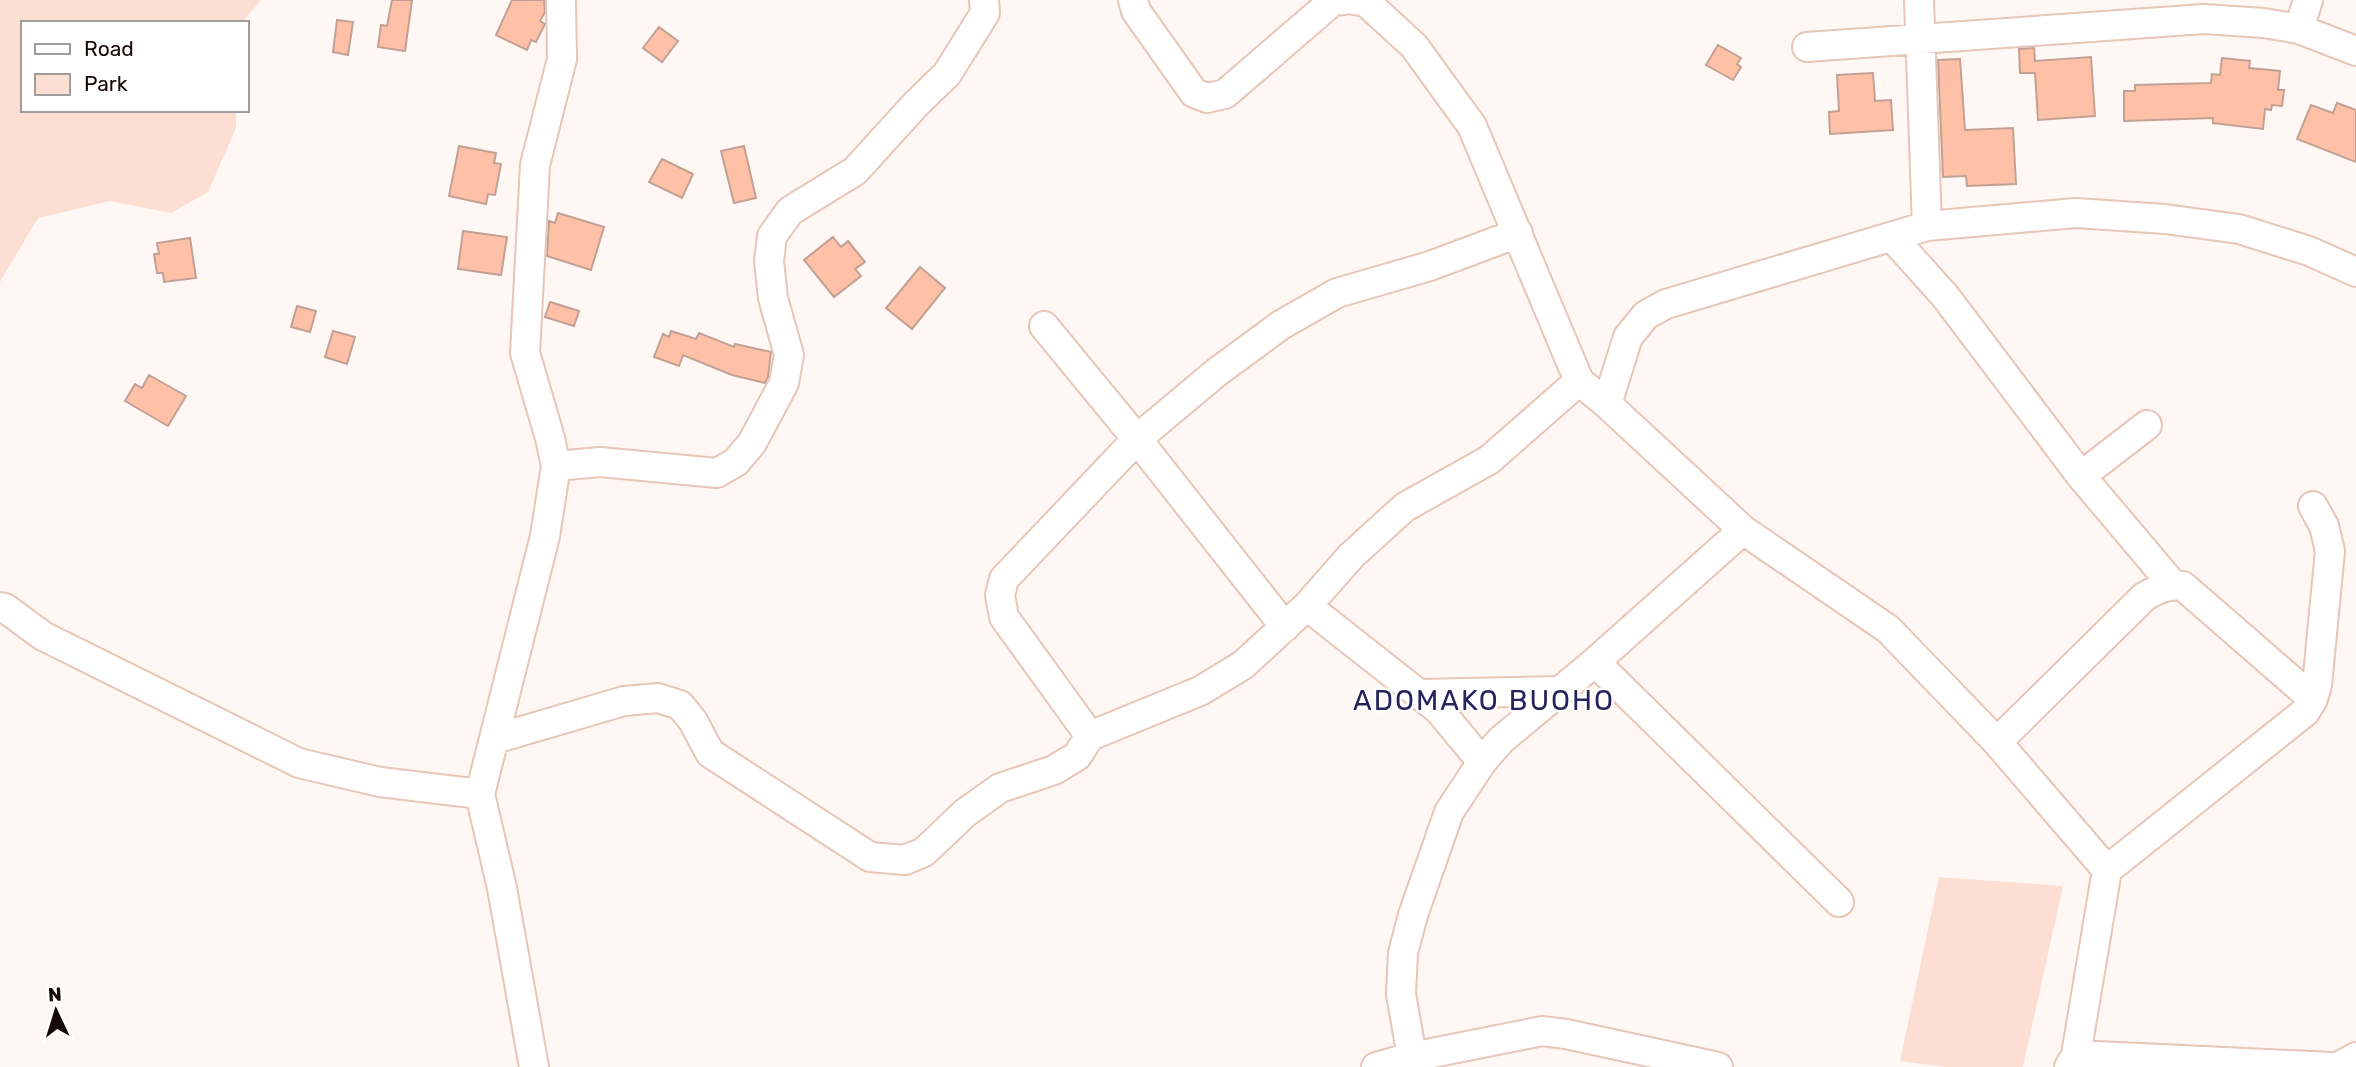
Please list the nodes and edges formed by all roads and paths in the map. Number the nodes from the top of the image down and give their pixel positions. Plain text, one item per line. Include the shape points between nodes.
1 (561, 0) edge
2 (984, 0) edge
3 (1133, 0) edge
4 (1344, 0) edge
5 (1354, 0) edge
6 (1919, 0) edge
7 (2308, 0) edge
8 (2299, 29) junction
9 (1921, 38) junction
10 (1807, 47) dead end
11 (2356, 51) edge
12 (1927, 226) junction
13 (1518, 233) junction
14 (1892, 237) junction
15 (2356, 272) edge
16 (1044, 326) dead end
17 (1579, 381) junction
18 (1607, 404) junction
19 (2147, 425) dead end
20 (1137, 439) junction
21 (556, 466) junction
22 (2081, 476) junction
23 (2313, 506) dead end
24 (1743, 530) junction
25 (2173, 585) junction
26 (1307, 606) junction
27 (0, 607) edge
28 (1285, 627) junction
29 (1595, 662) junction
30 (1560, 691) junction
31 (1419, 694) junction
32 (2313, 699) junction
33 (1090, 736) junction
34 (495, 739) junction
35 (1997, 742) junction
36 (1482, 762) junction
37 (480, 794) junction
38 (2107, 870) junction
39 (1839, 902) dead end
40 (1412, 1056) junction
41 (2356, 1056) edge
42 (2073, 1061) edge
43 (534, 1067) edge
44 (1376, 1067) edge
45 (1718, 1067) edge
46 (2332, 1067) edge
47 (2338, 1067) edge

1 - 21 street via 562,59 535,166 525,353
2 - 21 street via 985,13 947,74 855,171 790,211 772,236 772,298 789,355 784,383 752,443 736,462 717,473 600,462
3 - 4 street via 1136,11 1194,93 1207,98 1225,94 1333,1
5 - 13 street via 1366,2 1414,46 1472,126
6 - 9 street
7 - 8 street
8 - 9 street via 2204,19
8 - 11 street
9 - 10 street
9 - 12 street
12 - 14 street
12 - 15 street via 2076,213 2165,219 2239,229
13 - 17 street
13 - 20 street via 1430,266 1337,293 1270,333
14 - 18 street via 1666,304 1646,315 1628,337
14 - 22 street via 1945,296
16 - 20 street
17 - 18 street
17 - 26 street via 1489,460 1405,507 1351,556
18 - 24 street
19 - 22 street
20 - 28 street
20 - 33 street via 1004,579 1000,595 1004,617
21 - 34 street via 545,536
22 - 25 street
23 - 32 street via 2330,551
24 - 29 street
24 - 35 street via 1888,629
25 - 32 street via 2183,586
25 - 35 street via 2144,597
26 - 28 street
26 - 31 street
27 - 37 street via 43,636 299,763 380,782
28 - 33 street via 1243,665 1200,691
29 - 30 street
29 - 39 street
30 - 31 street
30 - 36 street
31 - 36 street via 1439,710
32 - 38 street via 2305,712
33 - 34 street via 1077,756 1054,770 1000,788 924,852 905,860 870,857 710,753 680,705 658,698 624,701
34 - 37 street
35 - 38 street
36 - 40 street via 1450,812 1403,953 1401,994
37 - 43 street
38 - 42 street
40 - 44 street
40 - 45 street via 1542,1031
41 - 47 street
42 - 46 street

